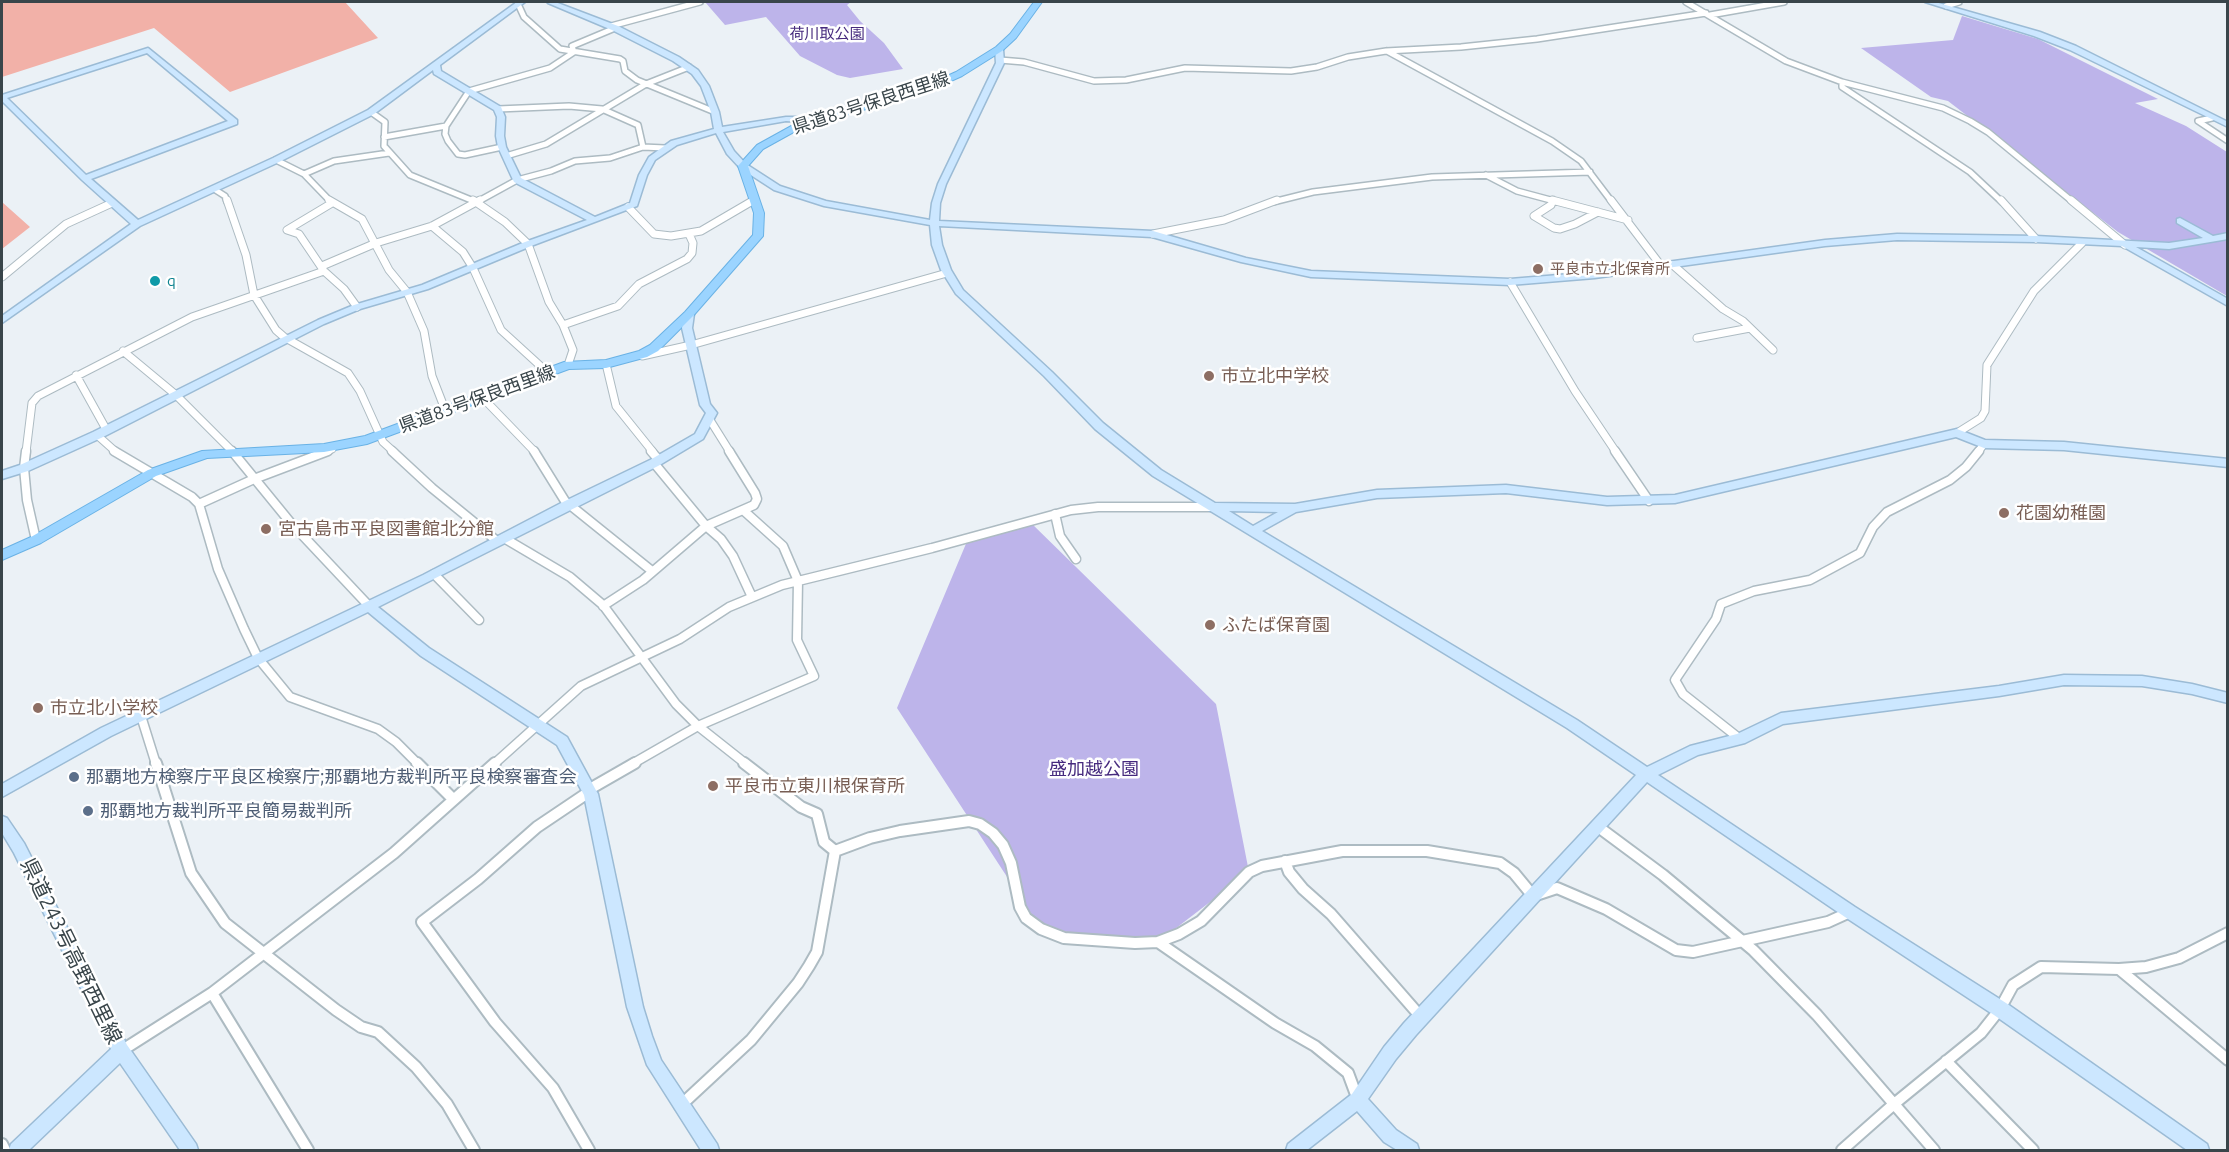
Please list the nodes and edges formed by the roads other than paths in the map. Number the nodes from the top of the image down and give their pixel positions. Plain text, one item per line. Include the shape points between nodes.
1 (550, 2) edge
2 (700, 2) edge
3 (1686, 2) edge
4 (1784, 2) edge
5 (1929, 2) edge
6 (1959, 2) edge
7 (520, 3) edge
8 (1034, 3) edge
9 (1946, 6) junction
10 (1708, 14) junction
11 (613, 27) junction
12 (1386, 51) junction
13 (574, 52) junction
14 (1000, 55) junction
15 (436, 65) junction
16 (689, 67) junction
17 (1842, 82) junction
18 (646, 84) junction
19 (469, 91) junction
20 (498, 109) junction
21 (602, 109) junction
22 (371, 112) junction
23 (715, 112) junction
24 (2212, 118) junction
25 (813, 121) junction
26 (2228, 125) edge
27 (446, 126) junction
28 (718, 129) junction
29 (384, 136) junction
30 (2228, 141) edge
31 (643, 147) junction
32 (664, 148) junction
33 (504, 152) junction
34 (389, 153) junction
35 (276, 160) junction
36 (743, 166) junction
37 (1590, 172) junction
38 (304, 174) junction
39 (1486, 175) junction
40 (85, 178) junction
41 (517, 180) junction
42 (214, 189) junction
43 (754, 200) junction
44 (1553, 200) junction
45 (475, 201) junction
46 (112, 203) junction
47 (332, 203) junction
48 (628, 207) junction
49 (1598, 212) junction
50 (596, 220) junction
51 (1628, 220) junction
52 (2180, 221) dead end
53 (934, 223) junction
54 (137, 224) junction
55 (432, 226) junction
56 (689, 234) junction
57 (1153, 234) junction
58 (2228, 236) edge
59 (2036, 239) junction
60 (2212, 239) junction
61 (376, 243) junction
62 (2082, 243) junction
63 (528, 244) junction
64 (2125, 245) junction
65 (1673, 265) junction
66 (1662, 267) junction
67 (323, 268) junction
68 (473, 268) junction
69 (947, 273) junction
70 (2, 277) edge
71 (1510, 282) junction
72 (406, 292) junction
73 (254, 295) junction
74 (2228, 303) edge
75 (357, 307) junction
76 (689, 314) junction
77 (2, 321) edge
78 (563, 325) junction
79 (1750, 328) junction
80 (1697, 338) dead end
81 (288, 339) junction
82 (691, 345) junction
83 (1773, 350) dead end
84 (123, 351) junction
85 (636, 357) junction
86 (606, 364) junction
87 (568, 365) junction
88 (548, 372) junction
89 (76, 375) junction
90 (176, 395) junction
91 (482, 397) junction
92 (446, 412) junction
93 (710, 420) junction
94 (101, 432) junction
95 (1957, 433) junction
96 (379, 436) junction
97 (349, 443) junction
98 (1984, 444) junction
99 (232, 451) junction
100 (656, 461) junction
101 (2228, 463) edge
102 (24, 468) junction
103 (152, 473) junction
104 (2, 475) edge
105 (254, 479) junction
106 (1649, 501) junction
107 (199, 504) junction
108 (569, 504) junction
109 (1212, 507) junction
110 (1295, 508) junction
111 (743, 510) junction
112 (1055, 514) junction
113 (706, 526) junction
114 (1253, 531) junction
115 (500, 539) junction
116 (36, 540) junction
117 (2, 555) edge
118 (1076, 558) dead end
119 (652, 571) junction
120 (434, 574) junction
121 (798, 581) junction
122 (752, 597) junction
123 (369, 606) junction
124 (603, 606) junction
125 (479, 621) dead end
126 (258, 658) junction
127 (640, 658) junction
128 (2228, 698) edge
129 (141, 716) junction
130 (537, 724) junction
131 (698, 726) junction
132 (1740, 739) junction
133 (1647, 774) junction
134 (2, 791) edge
135 (589, 791) junction
136 (453, 799) junction
137 (2, 822) edge
138 (1597, 826) junction
139 (835, 851) junction
140 (1285, 861) junction
141 (1533, 896) junction
142 (1850, 912) junction
143 (2228, 933) edge
144 (1741, 940) junction
145 (1158, 942) junction
146 (264, 953) junction
147 (2119, 969) junction
148 (212, 993) junction
149 (2000, 1009) junction
150 (1421, 1017) junction
151 (121, 1051) junction
152 (2228, 1060) edge
153 (1946, 1061) junction
154 (1358, 1100) junction
155 (1894, 1104) junction
156 (680, 1106) junction
157 (2, 1144) edge
158 (5, 1150) edge
159 (17, 1150) edge
160 (190, 1150) edge
161 (308, 1150) edge
162 (474, 1150) edge
163 (589, 1150) edge
164 (709, 1150) edge
165 (1294, 1150) edge
166 (1411, 1150) edge
167 (1842, 1150) edge
168 (1934, 1150) edge
169 (2033, 1150) edge
170 (2201, 1150) edge

1 - 11 street
2 - 11 street
3 - 10 street
4 - 10 street
5 - 9 street
6 - 9 street
7 - 13 street via 524,17 552,44
7 - 15 street
8 - 14 main road, 県道83号保良西里線
9 - 24 street via 2073,48
10 - 12 street via 1537,39
10 - 17 street via 1786,61
11 - 13 street via 572,46
11 - 16 street
12 - 14 street via 1308,69 1185,68 1107,81 1094,81
12 - 37 street via 1552,141
13 - 18 street via 620,59 628,74
13 - 19 street via 541,71
14 - 25 main road, 県道83号保良西里線 via 928,88
14 - 53 street via 942,184
15 - 19 street via 437,72
15 - 22 street
16 - 18 street
16 - 23 street via 705,86
17 - 59 street via 1842,87 1970,172
17 - 64 street via 1943,108 1970,121
18 - 21 street
18 - 23 street
19 - 20 street
19 - 27 street
20 - 21 street
20 - 33 street
21 - 31 street via 638,125
21 - 33 street via 546,144
22 - 29 street via 385,122
22 - 35 street
23 - 28 street
24 - 26 street
24 - 30 street via 2198,121
25 - 28 street via 786,119
25 - 36 main road, 県道83号保良西里線 via 771,139
27 - 29 street
27 - 33 street via 445,134 459,154
28 - 32 street
28 - 36 street
29 - 34 street
31 - 32 street
31 - 41 street via 610,158 575,161
32 - 48 street via 652,159 633,204
33 - 41 street
34 - 38 street via 334,161
34 - 45 street via 410,175
35 - 38 street
35 - 42 street
36 - 43 main road, 県道83号保良西里線
36 - 53 street via 777,188 824,203
37 - 39 street
37 - 51 street
38 - 47 street
39 - 44 street via 1510,188
39 - 57 street via 1432,177 1313,192 1286,197 1224,220
40 - 40 street via 2,97 148,50 234,122
40 - 46 street
41 - 45 street
41 - 50 street
42 - 54 street
42 - 73 street via 225,196 246,255
43 - 56 street via 708,228
43 - 76 main road, 県道83号保良西里線 via 759,213 758,236
44 - 49 street
44 - 49 street via 1534,216 1554,228 1564,228
45 - 55 street
45 - 63 street
46 - 54 street
46 - 70 street via 66,224
47 - 61 street via 362,219
47 - 67 street via 286,230 299,234
48 - 50 street
48 - 56 street via 657,235
49 - 51 street
50 - 63 street
51 - 66 street
52 - 60 street
53 - 57 street
53 - 69 street
54 - 77 street
55 - 61 street
55 - 68 street via 463,252
56 - 78 street via 693,243 687,259 639,284 618,306
57 - 71 street via 1305,273
58 - 60 street
59 - 62 street
59 - 65 street via 1886,238
60 - 64 street via 2169,246
61 - 67 street
61 - 72 street via 389,270
62 - 64 street
62 - 95 street via 2034,291 1987,365 1985,411 1981,418
63 - 68 street
63 - 78 street via 549,302
64 - 74 street
65 - 66 street
65 - 79 street
66 - 71 street
67 - 73 street
67 - 75 street
68 - 72 street
68 - 88 street via 501,330
69 - 82 street
69 - 109 street via 981,315 1099,426 1144,464
71 - 106 street via 1575,391
72 - 75 street
72 - 92 street via 424,331 432,376
73 - 81 street via 276,330
73 - 84 street via 192,317
75 - 81 street
76 - 82 street
76 - 85 main road, 県道83号保良西里線 via 654,348
78 - 87 street via 573,350
79 - 80 street
79 - 83 street
81 - 90 street
81 - 96 street via 348,374 370,410
82 - 85 street
82 - 93 street via 705,405 712,413
84 - 89 street
84 - 90 street
85 - 86 main road, 県道83号保良西里線
86 - 87 main road, 県道83号保良西里線
86 - 100 street via 616,406
87 - 88 main road, 県道83号保良西里線
88 - 91 main road, 県道83号保良西里線
89 - 94 street
89 - 102 street via 38,396 33,403
90 - 94 street
90 - 99 street
91 - 92 main road, 県道83号保良西里線
91 - 108 street via 534,450
92 - 96 main road, 県道83号保良西里線
93 - 100 street via 699,436
93 - 111 street via 757,499
94 - 102 street
94 - 103 street via 119,455
95 - 98 street
95 - 106 street via 1675,499
96 - 97 main road, 県道83号保良西里線
96 - 115 street via 432,488
97 - 99 main road, 県道83号保良西里線 via 324,448
97 - 105 street
98 - 101 street via 2064,446
98 - 132 street via 1950,480 1887,512 1873,527 1860,553 1810,580 1754,591 1721,604 1716,619 1675,680 1683,694
99 - 103 main road, 県道83号保良西里線 via 206,454
99 - 105 street
100 - 108 street
100 - 113 street
102 - 104 street
102 - 116 street
103 - 107 street
103 - 116 main road, 県道83号保良西里線
105 - 107 street
105 - 123 street
106 - 110 street via 1607,501 1506,489 1377,494
107 - 126 street via 218,569
108 - 115 street
108 - 119 street
109 - 110 street
109 - 112 street via 1098,507
109 - 114 street
110 - 114 street
111 - 113 street
111 - 121 street via 783,546
112 - 118 street via 1060,536
112 - 121 street
113 - 119 street
113 - 122 street via 733,556
114 - 133 street via 1572,724
115 - 120 street
115 - 124 street via 570,577
116 - 117 main road, 県道83号保良西里線
119 - 124 street
120 - 123 street
120 - 125 street
121 - 122 street
121 - 131 street via 797,640 814,676
122 - 127 street
123 - 126 street
123 - 130 street via 434,658
124 - 127 street
126 - 129 street
126 - 136 street via 290,697 378,729 396,741
127 - 130 street via 581,686
127 - 131 street
128 - 132 street via 2142,681 2064,680 1781,719
129 - 134 street
129 - 146 street via 191,873 225,923
130 - 135 street via 562,741
130 - 136 street
131 - 135 street
131 - 139 street via 801,807 817,814 824,842
132 - 133 street via 1695,750
133 - 138 street
133 - 142 street
135 - 156 street via 636,1007 655,1065
135 - 163 street via 537,827 422,922 495,1022 553,1088
136 - 146 street via 394,853
137 - 151 street, 県道243号高野西里線 via 19,848
138 - 141 street
138 - 144 street
139 - 145 street via 900,831 969,821 980,824 1003,845 1011,863 1020,908 1041,929 1064,938
139 - 156 street via 817,952 798,983 751,1040
140 - 141 street via 1342,851 1427,851 1470,857 1500,863
140 - 145 street via 1250,872 1201,921
140 - 150 street via 1303,889 1331,914
141 - 144 street via 1557,888 1605,909 1676,950 1693,952
141 - 150 street
142 - 144 street via 1828,922
142 - 149 street
143 - 147 street via 2179,958
144 - 155 street via 1817,1015
145 - 154 street via 1315,1046 1348,1073
146 - 148 street
146 - 162 street via 336,1010 361,1027 378,1032 416,1067 447,1104
147 - 149 street via 2040,967 2013,985
147 - 152 street
148 - 151 street
148 - 161 street
149 - 153 street via 1981,1033
149 - 170 street
150 - 154 street via 1389,1053
151 - 159 street, 県道243号高野西里線
151 - 160 street
153 - 155 street
153 - 169 street
154 - 165 street
154 - 166 street via 1390,1136
155 - 167 street
155 - 168 street
156 - 164 street
157 - 158 street

